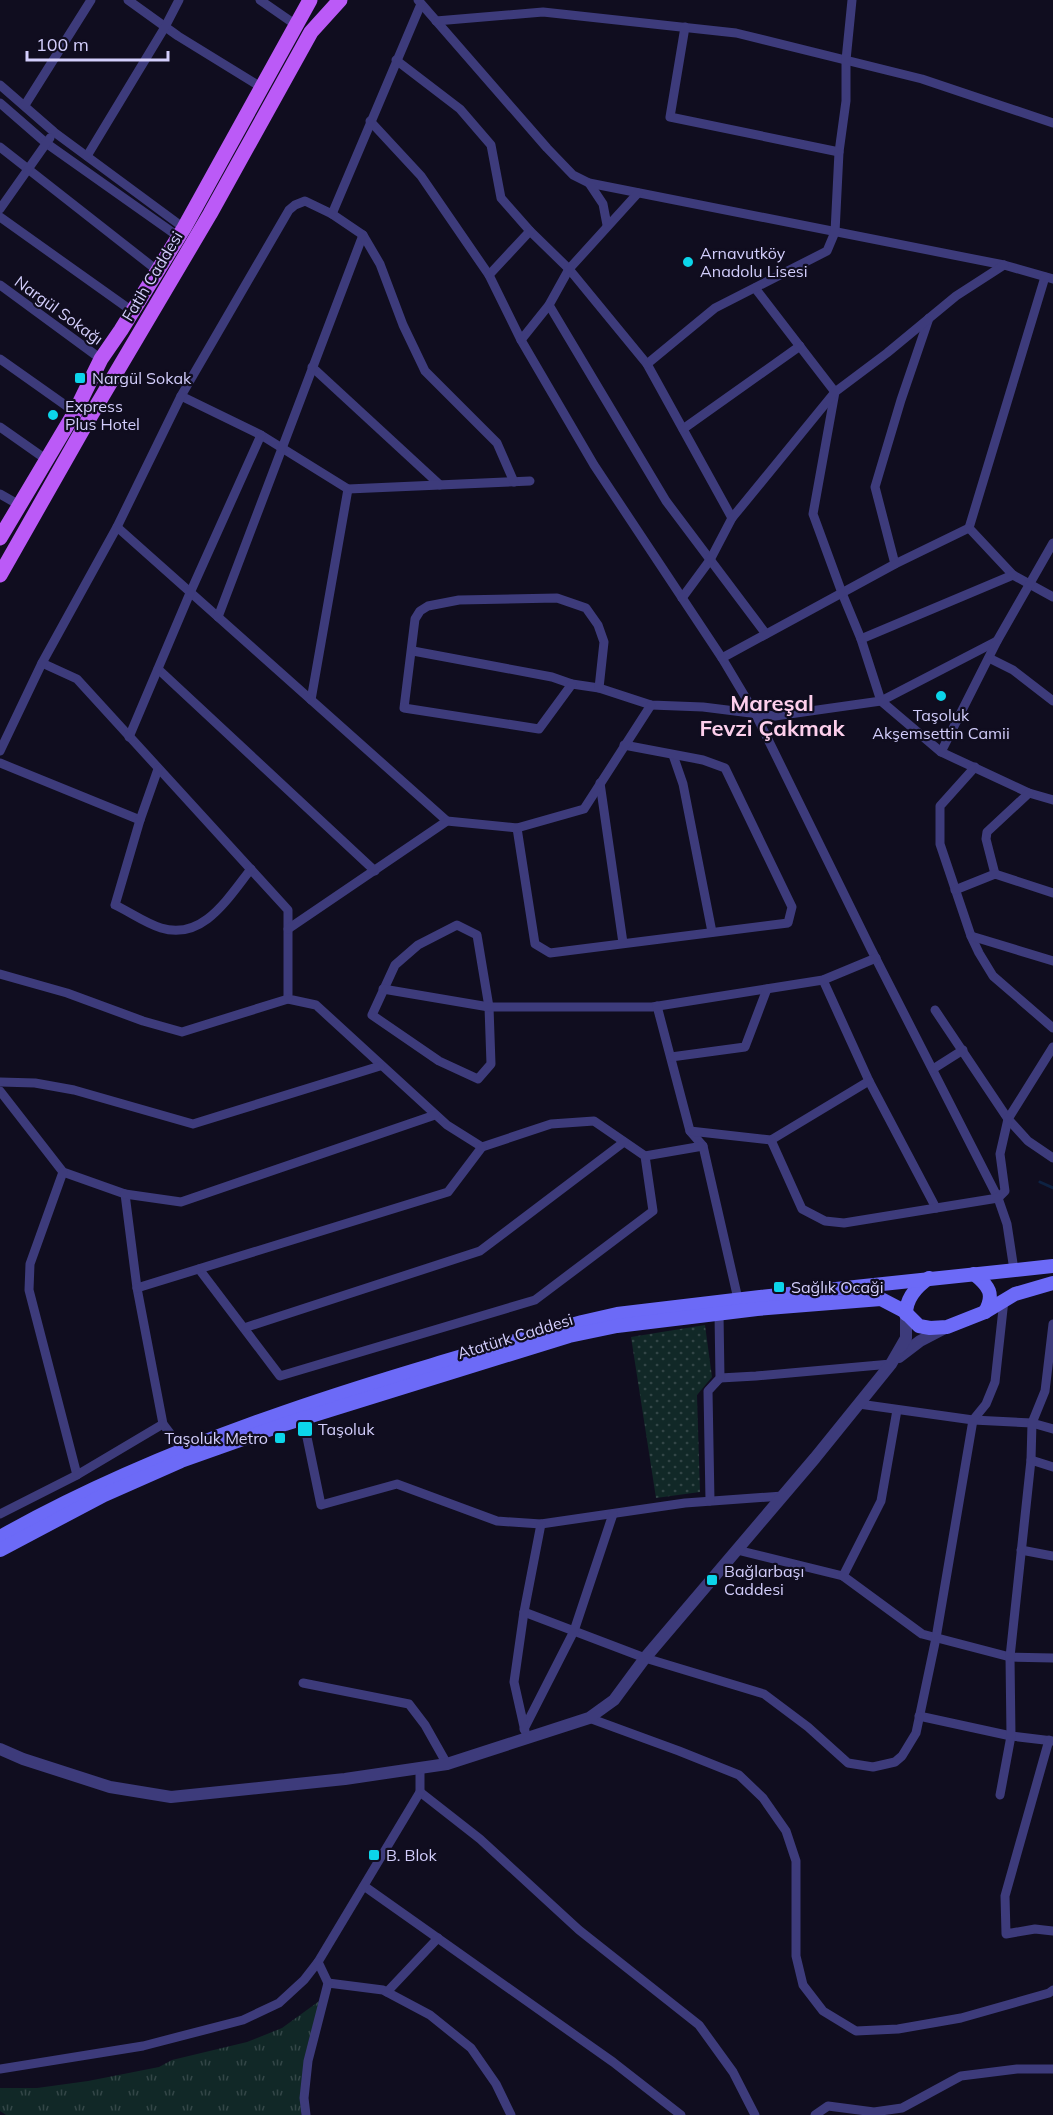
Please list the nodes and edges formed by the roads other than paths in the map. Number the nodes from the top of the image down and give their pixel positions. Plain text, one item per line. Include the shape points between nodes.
1 (91, 0) edge
2 (128, 0) edge
3 (179, 0) edge
4 (260, 0) edge
5 (310, 0) edge
6 (340, 0) edge
7 (852, 0) edge
8 (420, 2) edge
9 (436, 21) junction
10 (296, 25) junction
11 (165, 27) junction
12 (685, 27) junction
13 (396, 60) junction
14 (846, 60) junction
15 (0, 85) edge
16 (261, 87) junction
17 (0, 103) edge
18 (25, 105) junction
19 (370, 121) junction
20 (1053, 123) edge
21 (54, 132) junction
22 (46, 143) junction
23 (0, 147) edge
24 (839, 152) junction
25 (87, 156) junction
26 (29, 168) junction
27 (589, 183) junction
28 (638, 193) junction
29 (0, 209) edge
30 (332, 214) junction
31 (0, 217) edge
32 (607, 225) junction
33 (530, 231) junction
34 (181, 232) junction
35 (835, 232) junction
36 (363, 235) junction
37 (1004, 265) junction
38 (569, 269) junction
39 (158, 271) junction
40 (489, 275) junction
41 (1049, 278) edge
42 (0, 285) edge
43 (755, 288) junction
44 (549, 305) junction
45 (132, 311) junction
46 (929, 318) junction
47 (521, 340) junction
48 (800, 346) junction
49 (0, 359) edge
50 (101, 359) junction
51 (647, 364) junction
52 (312, 367) junction
53 (835, 392) junction
54 (181, 396) junction
55 (75, 412) junction
56 (0, 427) edge
57 (682, 429) junction
58 (261, 435) junction
59 (281, 448) junction
60 (47, 460) junction
61 (530, 481) dead end
62 (514, 482) junction
63 (440, 485) junction
64 (348, 489) junction
65 (0, 494) edge
66 (21, 506) junction
67 (732, 518) junction
68 (117, 527) junction
69 (969, 528) junction
70 (1, 535) edge
71 (1053, 543) edge
72 (710, 560) junction
73 (895, 564) junction
74 (1012, 574) junction
75 (0, 575) edge
76 (1029, 583) junction
77 (190, 592) junction
78 (842, 593) junction
79 (1053, 597) edge
80 (682, 598) junction
81 (218, 617) junction
82 (766, 634) junction
83 (861, 639) junction
84 (997, 641) junction
85 (412, 651) junction
86 (722, 658) junction
87 (988, 658) junction
88 (42, 663) junction
89 (158, 669) junction
90 (572, 684) junction
91 (599, 688) junction
92 (311, 700) junction
93 (881, 701) junction
94 (1053, 701) edge
95 (651, 705) junction
96 (756, 715) junction
97 (129, 737) junction
98 (624, 745) junction
99 (0, 752) edge
100 (941, 752) junction
101 (674, 755) junction
102 (0, 763) edge
103 (975, 767) junction
104 (158, 769) junction
105 (600, 783) junction
106 (1029, 793) junction
107 (1053, 800) edge
108 (140, 820) junction
109 (447, 820) junction
110 (516, 828) junction
111 (251, 869) junction
112 (375, 871) junction
113 (995, 874) junction
114 (955, 890) junction
115 (1053, 893) edge
116 (288, 929) junction
117 (712, 932) junction
118 (971, 936) junction
119 (623, 943) junction
120 (876, 958) junction
121 (1053, 961) edge
122 (0, 974) edge
123 (823, 980) junction
124 (383, 989) junction
125 (767, 989) junction
126 (288, 999) junction
127 (657, 1006) junction
128 (489, 1007) junction
129 (935, 1010) dead end
130 (1053, 1028) edge
131 (1053, 1047) edge
132 (963, 1050) junction
133 (671, 1057) junction
134 (380, 1066) junction
135 (933, 1069) junction
136 (869, 1081) junction
137 (0, 1082) edge
138 (0, 1091) edge
139 (435, 1115) junction
140 (1008, 1119) junction
141 (690, 1131) junction
142 (771, 1140) junction
143 (624, 1142) junction
144 (702, 1146) junction
145 (482, 1148) junction
146 (645, 1156) junction
147 (1053, 1158) edge
148 (63, 1172) junction
149 (125, 1194) junction
150 (998, 1198) junction
151 (936, 1208) junction
152 (1053, 1266) edge
153 (199, 1269) junction
154 (1014, 1270) junction
155 (974, 1274) junction
156 (929, 1278) junction
157 (1053, 1283) edge
158 (136, 1288) junction
159 (738, 1299) junction
160 (1004, 1300) junction
161 (985, 1312) junction
162 (719, 1314) junction
163 (906, 1314) junction
164 (1053, 1324) edge
165 (947, 1327) junction
166 (244, 1328) junction
167 (891, 1364) junction
168 (720, 1378) junction
169 (859, 1404) junction
170 (897, 1410) junction
171 (303, 1418) junction
172 (973, 1420) junction
173 (164, 1424) junction
174 (1032, 1424) junction
175 (1053, 1429) edge
176 (185, 1454) junction
177 (1031, 1460) junction
178 (1053, 1467) edge
179 (77, 1474) junction
180 (783, 1496) junction
181 (710, 1501) junction
182 (0, 1514) edge
183 (613, 1514) junction
184 (541, 1524) junction
185 (0, 1537) edge
186 (0, 1550) edge
187 (737, 1550) junction
188 (1021, 1550) junction
189 (1053, 1556) edge
190 (843, 1576) junction
191 (524, 1612) junction
192 (574, 1631) junction
193 (936, 1638) junction
194 (1010, 1657) junction
195 (645, 1658) junction
196 (1053, 1658) edge
197 (303, 1683) dead end
198 (919, 1716) junction
199 (589, 1718) junction
200 (526, 1733) junction
201 (1011, 1736) junction
202 (1051, 1741) edge
203 (0, 1749) edge
204 (447, 1764) junction
205 (420, 1768) junction
206 (420, 1792) junction
207 (1000, 1794) dead end
208 (364, 1886) junction
209 (1053, 1931) edge
210 (438, 1938) junction
211 (318, 1962) junction
212 (328, 1983) junction
213 (387, 1992) junction
214 (1052, 1993) edge
215 (0, 2069) edge
216 (1053, 2069) edge
217 (306, 2115) edge
218 (511, 2115) edge
219 (681, 2115) edge
220 (755, 2115) edge
221 (816, 2115) edge

1 - 18 street
2 - 11 street
3 - 11 street
4 - 10 street
5 - 10 main road, Fatih Caddesi
6 - 75 main road, Fatih Caddesi via 311,32
7 - 14 street
8 - 9 street
8 - 13 street
9 - 12 street via 543,12
9 - 27 street via 547,148 573,175
10 - 16 main road, Fatih Caddesi
11 - 16 street
11 - 25 street
12 - 14 street via 736,33
12 - 24 street via 670,117
13 - 19 street
13 - 33 street via 460,109 491,144 501,198
14 - 20 street
14 - 24 street via 846,101
15 - 18 street
16 - 34 main road, Fatih Caddesi
17 - 22 street
18 - 21 street
19 - 30 street
19 - 40 street via 421,176
21 - 22 street
21 - 25 street
22 - 26 street
22 - 34 street
23 - 26 street
24 - 35 street
25 - 34 street
26 - 29 street
26 - 39 street
27 - 28 street
27 - 32 street via 603,204
28 - 32 street
28 - 35 street
30 - 36 street
30 - 54 street via 305,201 289,210
31 - 45 street
32 - 38 street
33 - 38 street
33 - 40 street
34 - 39 main road, Fatih Caddesi
35 - 37 street
35 - 43 street via 826,251
36 - 52 street
36 - 62 street via 380,264 425,371 497,443
37 - 41 street
37 - 46 street
38 - 44 street
38 - 51 street
39 - 45 main road, Fatih Caddesi
40 - 47 street
41 - 69 street
42 - 50 street, Nargül Sokağı
43 - 48 street
43 - 51 street via 715,308
44 - 47 street
44 - 72 street via 666,501
45 - 50 main road, Fatih Caddesi
46 - 53 street
46 - 73 street via 875,487
47 - 80 street via 594,465
48 - 53 street
48 - 57 street
49 - 55 street
50 - 55 main road, Fatih Caddesi
51 - 57 street
52 - 59 street
52 - 63 street
53 - 67 street
53 - 78 street via 813,514
54 - 58 street
54 - 68 street
55 - 60 main road, Fatih Caddesi
56 - 60 street
57 - 67 street
58 - 59 street
58 - 77 street
59 - 64 street
59 - 81 street
60 - 66 main road, Fatih Caddesi
61 - 62 street
62 - 63 street
63 - 64 street
64 - 92 street
65 - 66 street
66 - 70 main road, Fatih Caddesi
67 - 72 street
68 - 77 street
68 - 88 street
69 - 73 street
69 - 74 street
71 - 76 street
72 - 80 street
72 - 82 street
73 - 78 street
74 - 76 street
74 - 83 street
76 - 79 street
76 - 84 street
77 - 81 street
77 - 89 street
78 - 82 street
78 - 83 street
80 - 86 street
81 - 92 street
82 - 86 street
83 - 93 street
84 - 87 street
84 - 93 street
85 - 90 street
85 - 90 street via 404,708 539,729
85 - 91 street via 415,619 428,606 459,600 557,598 586,608 598,625 604,642
86 - 96 street
87 - 94 street via 1013,670
87 - 100 street
88 - 97 street via 76,679
88 - 99 street
89 - 97 street
89 - 112 street
90 - 91 street
91 - 95 street
92 - 109 street
93 - 96 street via 775,716
93 - 100 street
95 - 96 street
95 - 98 street
96 - 120 street
97 - 104 street
98 - 101 street
98 - 105 street
100 - 103 street
101 - 117 street
101 - 117 street via 725,768 792,907 788,922
102 - 108 street
103 - 106 street
103 - 114 street via 940,806 940,844
104 - 108 street
104 - 111 street
105 - 110 street via 584,809
105 - 119 street
106 - 107 street
106 - 113 street via 987,832
108 - 111 street via 115,905 162,928 186,930 204,924
109 - 110 street
109 - 112 street
110 - 119 street via 535,944 550,952
111 - 116 street via 288,910
112 - 116 street
113 - 114 street
113 - 115 street
114 - 118 street
116 - 126 street
117 - 119 street
118 - 121 street
118 - 130 street via 993,976
120 - 123 street
120 - 135 street
122 - 126 street via 182,1032
123 - 125 street
123 - 136 street
124 - 128 street
124 - 128 street via 395,964 418,945 457,925 477,935
124 - 128 street via 372,1015 439,1061 478,1079 492,1064
125 - 127 street
125 - 133 street via 745,1047
126 - 134 street via 316,1005
127 - 128 street
127 - 133 street
129 - 132 street
131 - 140 street
132 - 135 street
132 - 140 street
133 - 141 street
134 - 137 street via 193,1124 74,1090
134 - 139 street
135 - 150 street
136 - 142 street
136 - 151 street
138 - 148 street
139 - 145 street
139 - 149 street via 181,1202
140 - 147 street via 1028,1141
140 - 150 street via 1000,1154 1005,1191
141 - 142 street
141 - 144 street
142 - 151 street via 801,1209 825,1221 844,1223
143 - 145 street via 594,1121 551,1124
143 - 146 street
143 - 166 street via 480,1251
144 - 146 street
144 - 159 street
145 - 153 street via 448,1192
146 - 166 street via 653,1211 535,1300 280,1376
148 - 149 street
148 - 179 street via 30,1264 29,1290
149 - 158 street
150 - 151 street
150 - 154 street via 1007,1224
152 - 154 main road, Atatürk Caddesi
153 - 158 street
153 - 166 street
154 - 155 main road, Atatürk Caddesi
155 - 156 main road, Atatürk Caddesi
155 - 161 main road via 989,1290 990,1303
156 - 159 main road, Atatürk Caddesi
156 - 163 main road via 909,1299
157 - 160 main road, Atatürk Caddesi
158 - 173 street
159 - 176 main road, Atatürk Caddesi via 582,1322 298,1407
160 - 161 main road, Atatürk Caddesi
160 - 172 street via 995,1382 986,1404
161 - 165 main road, Atatürk Caddesi
162 - 163 main road, Atatürk Caddesi via 881,1299
162 - 168 street
162 - 171 main road, Atatürk Caddesi via 569,1336
163 - 165 main road, Atatürk Caddesi via 919,1326
163 - 167 street via 906,1338
164 - 174 street via 1045,1391
165 - 167 street via 920,1341
167 - 168 street
167 - 169 street
168 - 181 street via 708,1391
169 - 170 street
169 - 180 street
170 - 172 street
170 - 190 street via 881,1501
171 - 176 main road, Atatürk Caddesi
171 - 184 street via 321,1505 397,1484 497,1521
172 - 174 street
172 - 193 street
173 - 176 street
173 - 179 street
174 - 175 street
174 - 177 street
176 - 185 main road, Atatürk Caddesi via 93,1488
176 - 186 main road, Atatürk Caddesi
177 - 178 street
177 - 188 street
179 - 182 street
180 - 181 street
180 - 187 street
181 - 183 street
183 - 184 street
183 - 192 street
184 - 191 street
187 - 190 street
187 - 195 street
188 - 189 street
188 - 194 street
190 - 193 street via 922,1634
191 - 192 street
191 - 200 street via 514,1682
192 - 195 street
192 - 200 street
193 - 194 street
193 - 198 street
194 - 196 street
194 - 201 street
195 - 198 street via 764,1694 848,1763 873,1767 895,1762 916,1733
195 - 199 street via 614,1700
197 - 204 street via 409,1704
198 - 201 street
199 - 200 street
199 - 214 street via 739,1775 763,1798 786,1831 796,1861 796,1956 804,1985 823,2012 856,2031 898,2029 961,2018
200 - 204 street
201 - 202 street
201 - 207 street
202 - 209 street via 1005,1896 1005,1934 1035,1929
203 - 205 street via 110,1787 171,1797
204 - 205 street
205 - 206 street
206 - 208 street
206 - 220 street via 480,1839 579,1929 699,2025 733,2072
208 - 210 street
208 - 211 street
210 - 213 street
210 - 219 street via 614,2062
211 - 212 street
211 - 215 street via 279,2003 243,2020 143,2046
212 - 213 street
212 - 217 street via 308,2061
213 - 218 street via 430,2015 471,2048 496,2084
216 - 221 street via 961,2076 902,2108 874,2112 828,2106

